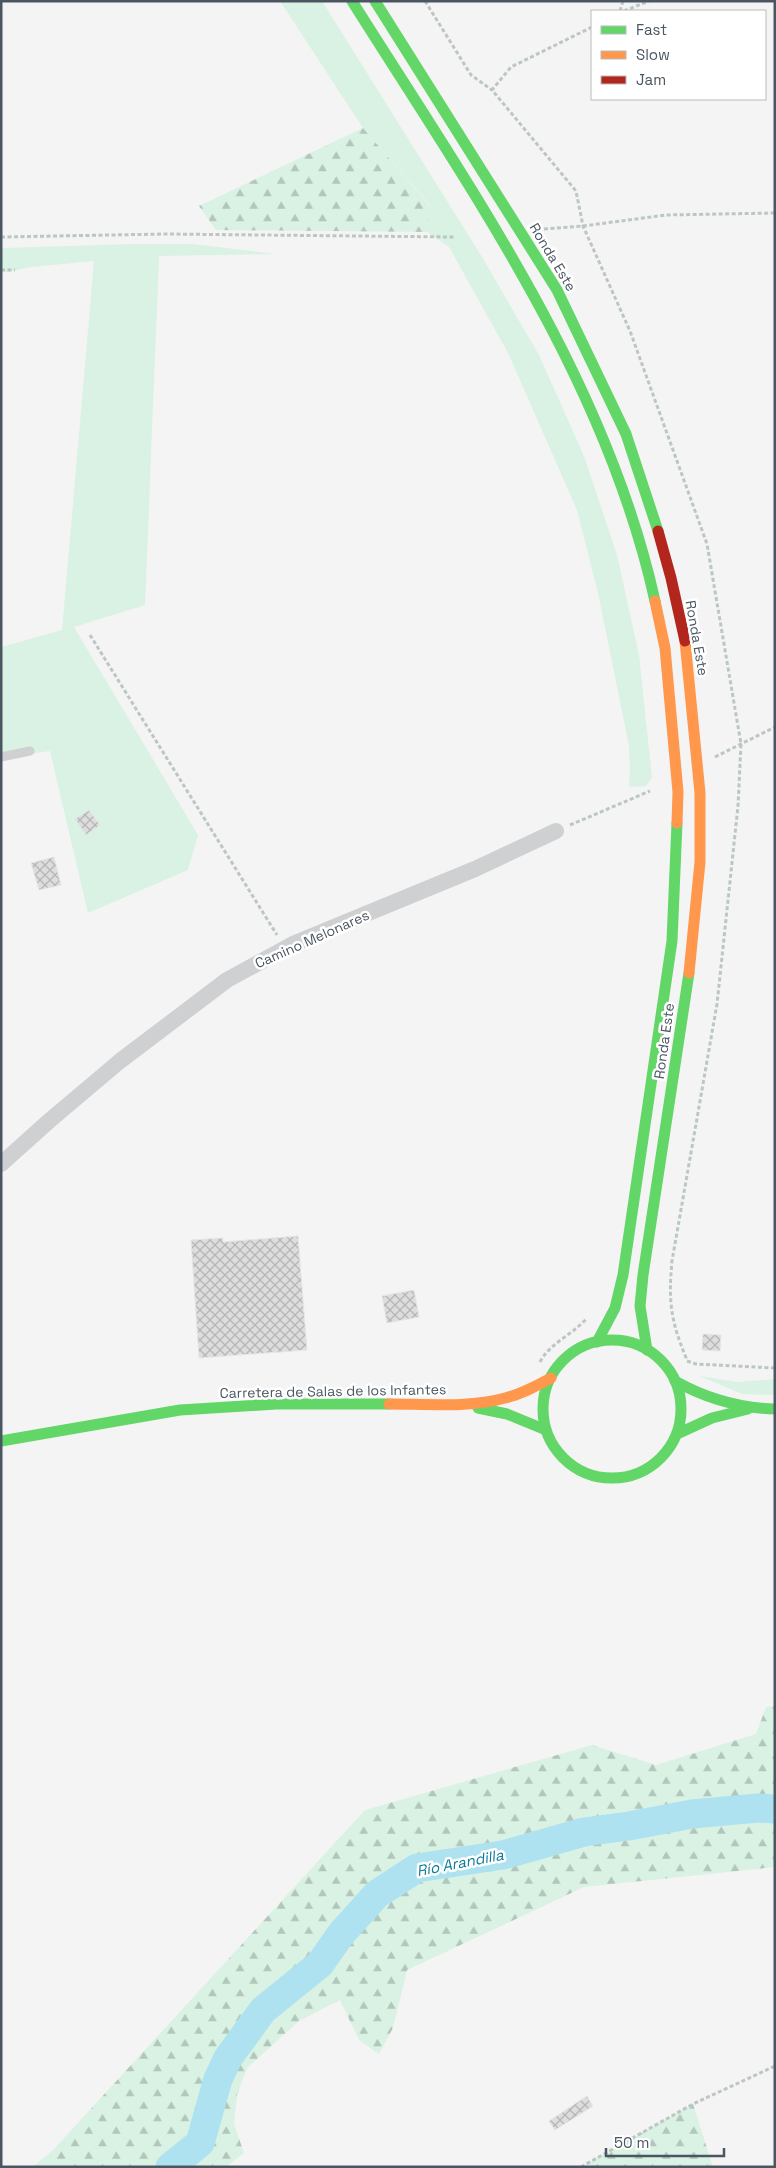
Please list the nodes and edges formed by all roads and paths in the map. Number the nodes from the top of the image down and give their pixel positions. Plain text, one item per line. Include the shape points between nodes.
1 (352, 1) edge
2 (375, 1) edge
3 (425, 1) edge
4 (649, 1) edge
5 (626, 10) edge
6 (492, 90) dead end
7 (775, 213) edge
8 (544, 229) dead end
9 (1, 237) edge
10 (455, 237) dead end
11 (1, 270) edge
12 (15, 270) dead end
13 (90, 635) dead end
14 (775, 727) edge
15 (30, 751) dead end
16 (1, 757) edge
17 (715, 758) dead end
18 (650, 791) dead end
19 (556, 831) joint
20 (285, 948) junction
21 (1, 1164) edge
22 (590, 1315) dead end
23 (597, 1342) junction
24 (647, 1350) junction
25 (775, 1368) edge
26 (673, 1377) junction
27 (545, 1381) junction
28 (457, 1404) junction
29 (748, 1409) junction
30 (775, 1409) edge
31 (546, 1430) junction
32 (677, 1434) junction
33 (1, 1441) edge
34 (775, 2066) edge
35 (581, 2167) edge

1 - 23 main road, Ronda Este via 542,309 579,384 629,506 665,648 678,792 672,941 623,1275 614,1308
2 - 24 main road, Ronda Este via 557,290 600,377 626,434 650,503 685,642 700,793 700,862 693,946 642,1283 640,1306
3 - 6 path via 471,75
4 - 5 path
7 - 8 path via 666,215
9 - 10 path via 165,234
11 - 12 path
13 - 20 path
14 - 17 path
15 - 16 lane
18 - 19 path
19 - 20 street, Camino Melonares via 475,869
20 - 21 street, Camino Melonares via 227,980 192,1005 70,1103
22 - 27 path via 544,1354 539,1362
23 - 24 main road via 623,1342
23 - 27 main road via 573,1353
24 - 26 main road
25 - 26 path via 696,1364 687,1360
26 - 29 main road via 690,1390
26 - 32 main road via 680,1399 681,1417
27 - 28 main road, Carretera de Salas de los Infantes via 503,1399
27 - 31 main road
28 - 31 main road, Carretera de Salas de los Infantes via 507,1414
28 - 33 main road, Carretera de Salas de los Infantes via 276,1404 188,1410
29 - 30 main road
29 - 32 main road via 712,1418
31 - 32 main road via 566,1461 582,1472 600,1478 638,1474 668,1451
34 - 35 path via 693,2104

